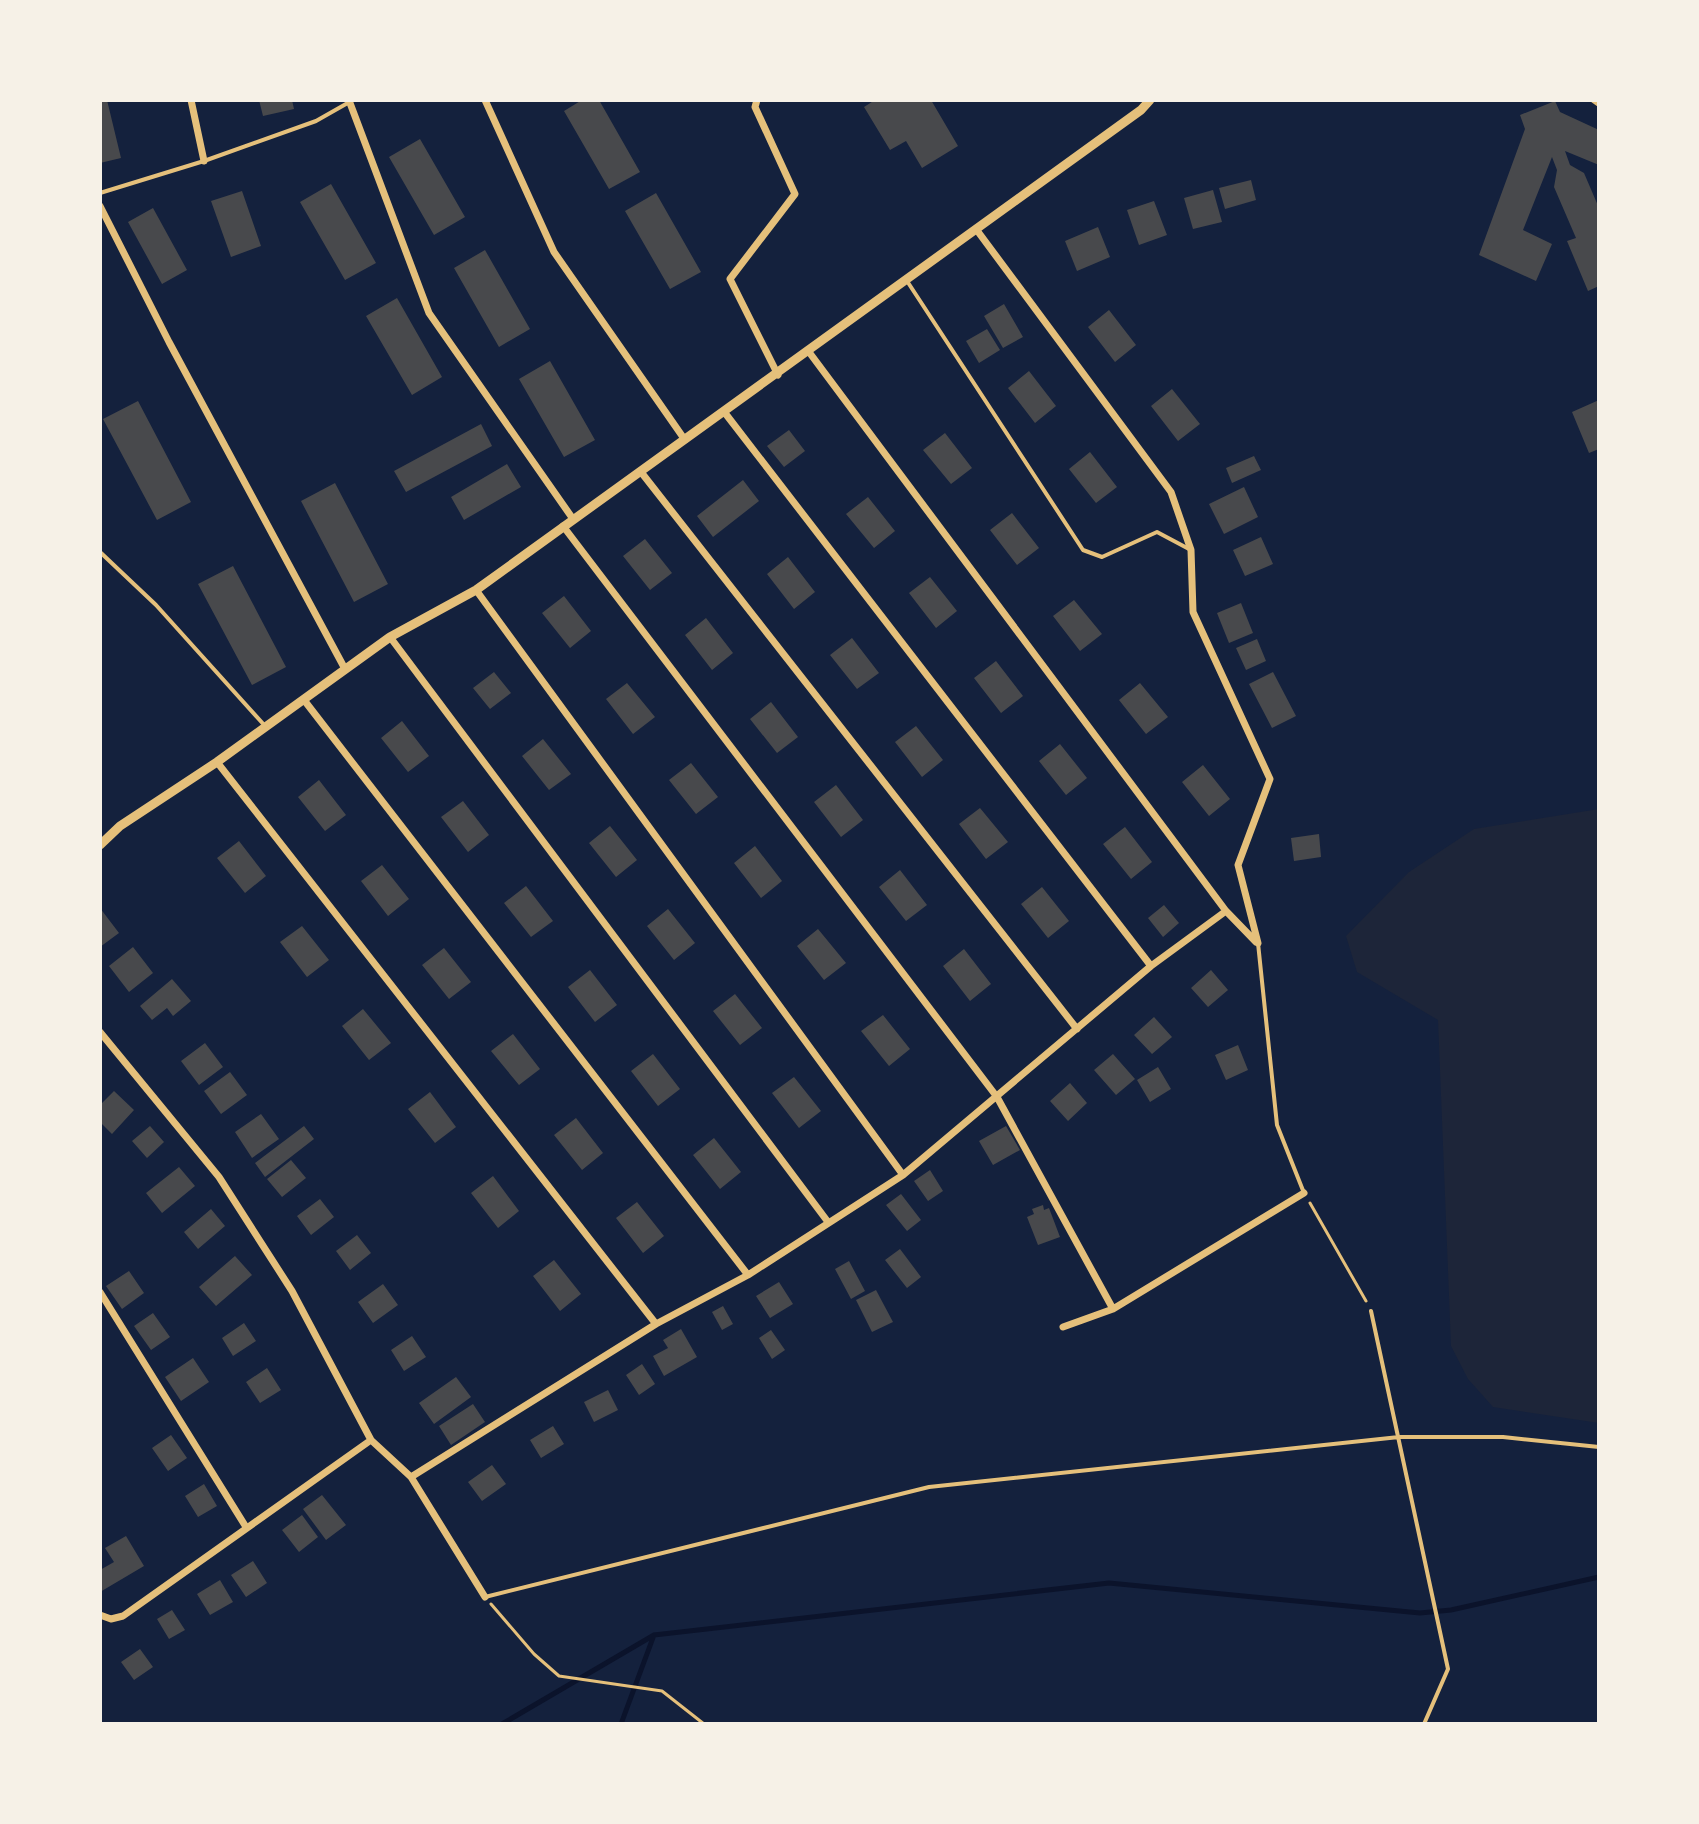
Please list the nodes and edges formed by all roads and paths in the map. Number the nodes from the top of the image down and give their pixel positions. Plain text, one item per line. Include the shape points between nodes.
1 (191, 100) edge
2 (485, 100) edge
3 (757, 100) edge
4 (1150, 100) edge
5 (1592, 100) edge
6 (352, 101) edge
7 (1599, 105) edge
8 (204, 161) junction
9 (100, 193) edge
10 (100, 206) edge
11 (976, 229) junction
12 (907, 281) junction
13 (809, 352) junction
14 (778, 375) junction
15 (725, 413) junction
16 (685, 440) junction
17 (641, 472) junction
18 (573, 519) junction
19 (563, 526) junction
20 (1191, 550) junction
21 (100, 552) edge
22 (476, 590) junction
23 (390, 637) junction
24 (345, 669) junction
25 (304, 700) junction
26 (266, 727) junction
27 (217, 762) junction
28 (100, 845) edge
29 (1226, 911) junction
30 (1258, 943) junction
31 (1151, 966) junction
32 (1077, 1029) junction
33 (100, 1032) edge
34 (997, 1097) junction
35 (903, 1175) junction
36 (1304, 1193) junction
37 (828, 1222) junction
38 (748, 1275) junction
39 (100, 1292) edge
40 (1113, 1309) junction
41 (1371, 1311) joint
42 (656, 1324) junction
43 (1063, 1327) dead end
44 (1399, 1437) junction
45 (371, 1440) junction
46 (1599, 1447) edge
47 (411, 1477) junction
48 (246, 1527) junction
49 (485, 1597) junction
50 (100, 1615) edge
51 (704, 1724) edge
52 (1424, 1724) edge

1 - 8 street
2 - 16 street via 554,252
3 - 14 street via 755,107 795,194 730,279
4 - 11 street
5 - 7 lane
6 - 8 lane via 316,121
6 - 18 street via 429,313
8 - 9 lane
10 - 24 street
11 - 12 street
11 - 20 street via 1171,492
12 - 13 street
12 - 20 lane via 1083,550 1102,557 1157,532
13 - 14 street
13 - 29 street
14 - 15 street
15 - 16 street
15 - 31 street
16 - 17 street
17 - 18 street
17 - 32 street
18 - 19 street
19 - 22 street
19 - 34 street
20 - 30 street via 1193,612 1270,779 1238,865
21 - 26 lane via 156,605
22 - 23 street
22 - 35 street
23 - 24 street
23 - 37 street
24 - 25 street
25 - 26 street
25 - 38 street
26 - 27 street
27 - 28 street
27 - 42 street
29 - 30 street
29 - 31 street
30 - 36 lane via 1277,1125
31 - 32 street
32 - 34 street
33 - 45 street via 219,1177 292,1291
34 - 35 street
34 - 40 street
35 - 37 street
36 - 40 street
36 - 41 path
37 - 38 street
38 - 42 street
39 - 48 street
40 - 43 street
41 - 44 lane
42 - 47 street
44 - 46 lane via 1503,1437
44 - 49 lane via 929,1487
44 - 52 lane via 1448,1669
45 - 47 street
45 - 48 street
47 - 49 street
48 - 50 street via 123,1616
49 - 51 path via 559,1676 662,1691

